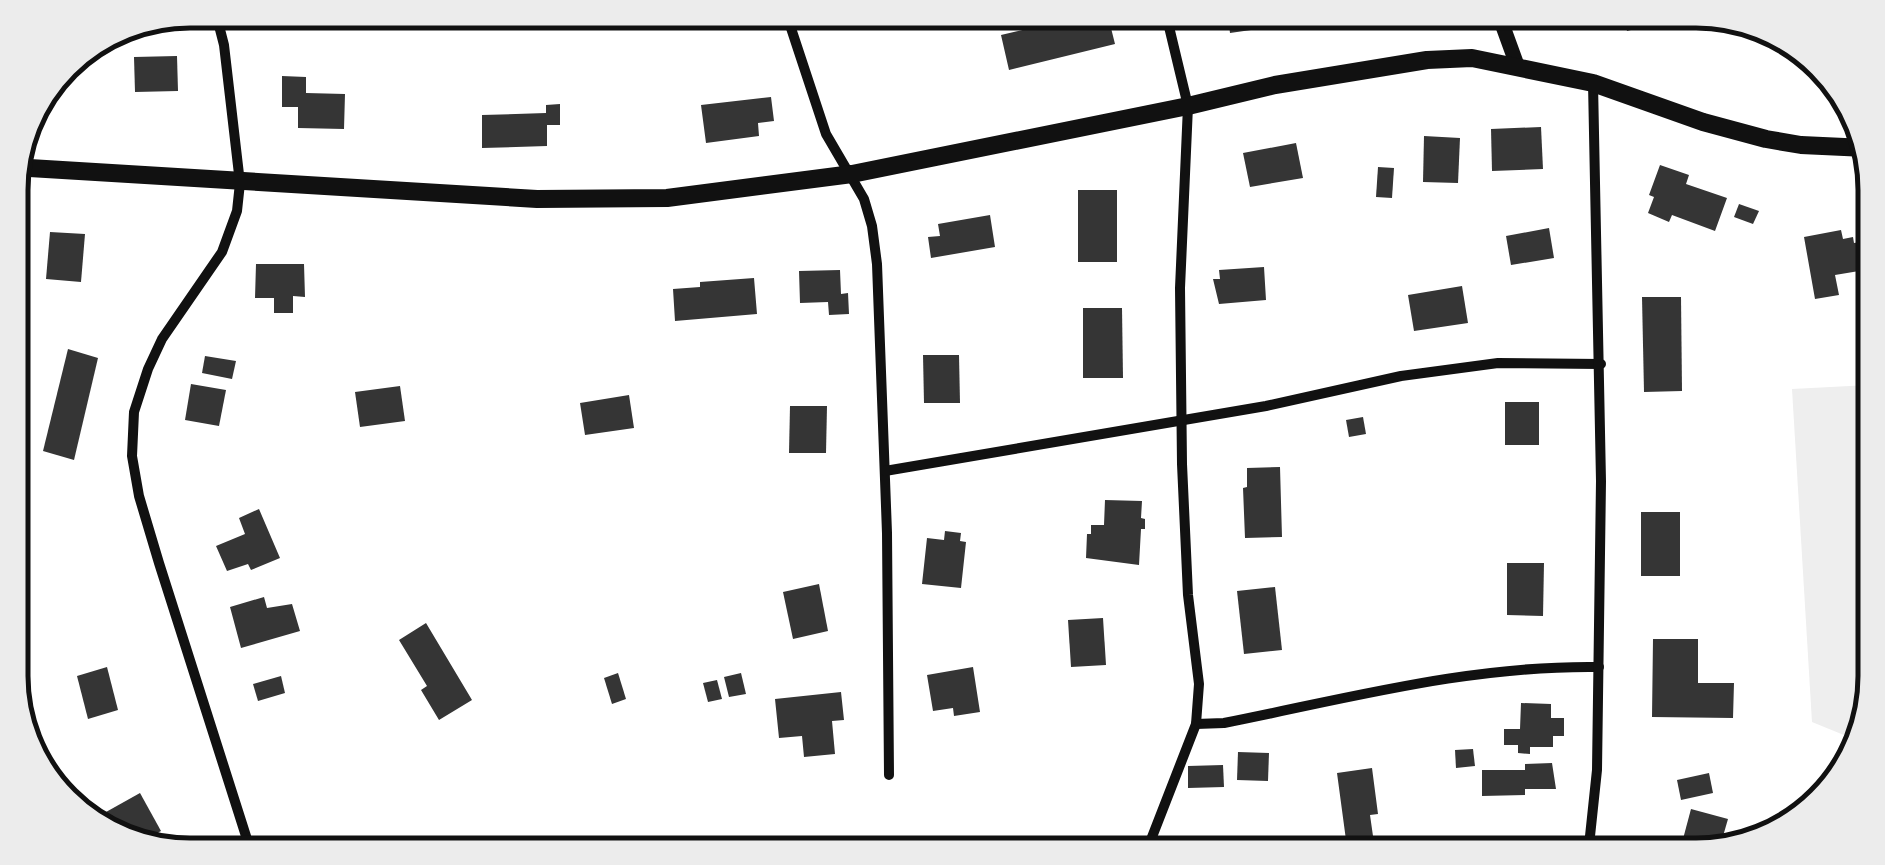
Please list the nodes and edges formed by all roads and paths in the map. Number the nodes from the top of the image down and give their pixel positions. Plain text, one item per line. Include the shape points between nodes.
1 (220, 28) edge
2 (791, 28) edge
3 (1169, 28) edge
4 (1503, 28) edge
5 (1516, 65) junction
6 (1593, 83) junction
7 (1188, 106) junction
8 (1852, 147) edge
9 (30, 168) edge
10 (852, 174) junction
11 (240, 183) junction
12 (1601, 364) junction
13 (1182, 421) junction
14 (885, 471) junction
15 (1600, 667) junction
16 (1196, 724) junction
17 (890, 775) dead end
18 (1152, 837) edge
19 (1591, 837) edge
20 (247, 838) edge

1 - 11 street
2 - 10 street via 820,120
3 - 7 street
4 - 5 street
5 - 6 main road
5 - 7 main road via 1426,60
6 - 8 main road via 1766,138
6 - 12 street
7 - 10 main road
7 - 13 street
9 - 11 main road
10 - 11 main road via 718,193 589,201
10 - 14 street via 869,212 877,264
11 - 20 street via 222,252 143,380 132,456
12 - 13 street via 1498,364 1418,374
12 - 15 street
13 - 14 street
13 - 16 street
14 - 17 street
15 - 16 street via 1451,676
15 - 19 street
16 - 18 street

